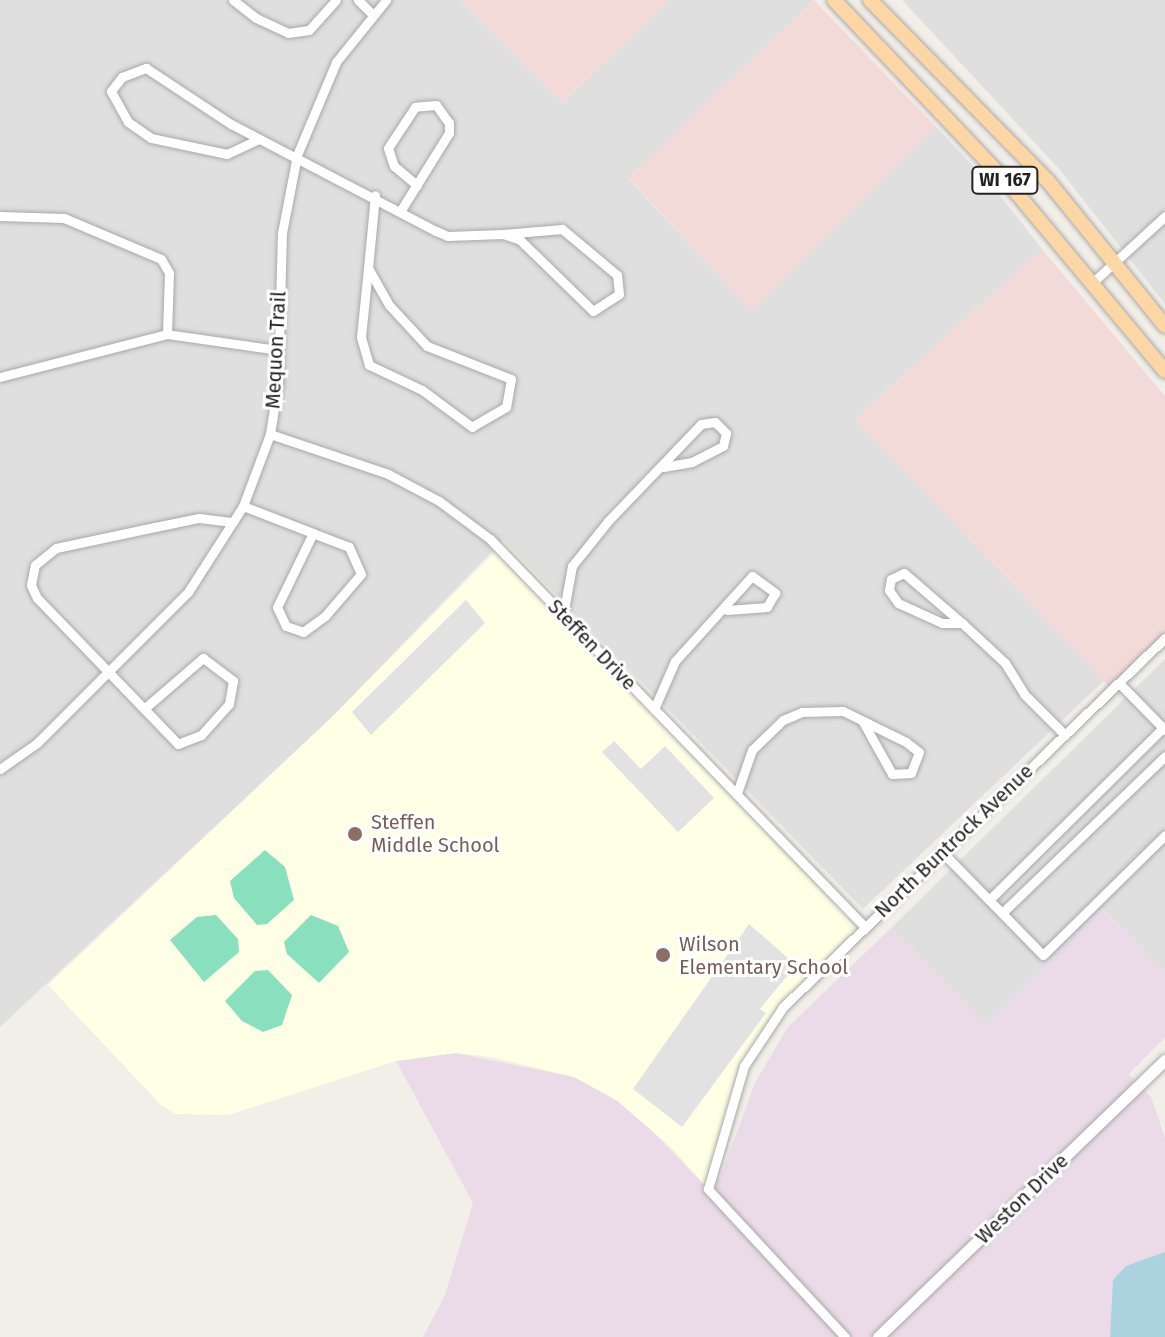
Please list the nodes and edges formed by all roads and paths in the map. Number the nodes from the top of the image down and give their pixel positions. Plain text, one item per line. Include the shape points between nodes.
1 (233, 0) edge
2 (336, 0) edge
3 (358, 0) edge
4 (386, 0) edge
5 (834, 0) edge
6 (870, 0) edge
7 (372, 14) junction
8 (948, 79) junction
9 (929, 99) junction
10 (259, 139) junction
11 (297, 155) junction
12 (417, 185) junction
13 (375, 195) junction
14 (401, 210) junction
15 (0, 216) edge
16 (1165, 216) edge
17 (503, 234) junction
18 (1113, 264) junction
19 (368, 268) junction
20 (1092, 283) junction
21 (1165, 326) edge
22 (167, 334) junction
23 (278, 350) junction
24 (1165, 371) edge
25 (0, 377) edge
26 (270, 434) junction
27 (663, 467) junction
28 (243, 506) junction
29 (233, 522) junction
30 (313, 533) junction
31 (727, 610) junction
32 (563, 615) junction
33 (962, 623) junction
34 (1165, 638) edge
35 (108, 673) junction
36 (1119, 683) junction
37 (145, 708) junction
38 (654, 709) junction
39 (863, 722) junction
40 (1164, 729) edge
41 (1065, 735) junction
42 (1165, 756) edge
43 (0, 769) edge
44 (737, 793) junction
45 (1165, 835) edge
46 (942, 852) junction
47 (989, 900) junction
48 (1002, 913) junction
49 (865, 927) junction
50 (1165, 1060) edge
51 (845, 1337) edge
52 (878, 1337) edge

1 - 2 street via 288,33 309,30
3 - 7 street
4 - 7 street, Mequon Trail
5 - 9 main road, WI 167
6 - 8 main road, WI 167
7 - 11 street, Mequon Trail via 336,62
8 - 9 main road
8 - 18 main road, WI 167 via 1048,181
9 - 20 main road, WI 167
10 - 10 street via 146,68 122,77 111,91 128,122 151,138 227,154
10 - 11 street
11 - 13 street
11 - 23 street, Mequon Trail via 282,233
12 - 12 street via 449,133 449,123 436,105 415,107 388,148 394,166
12 - 14 street
13 - 14 street
13 - 19 street
14 - 17 street via 448,236
15 - 22 street via 64,218 161,259 169,273
16 - 18 street
17 - 17 street via 520,240 593,311 619,294 617,275 562,229
18 - 20 street
18 - 21 main road, WI 167
19 - 19 street via 361,337 369,365 422,390 472,427 506,407 511,379 427,346 389,305
20 - 24 main road, WI 167
22 - 23 street
22 - 25 street
23 - 26 street, Mequon Trail
26 - 28 street, Mequon Trail
26 - 32 street, Steffen Drive via 340,455 439,501 490,539
27 - 27 street via 692,462 723,446 726,433 715,422 701,424
27 - 32 street via 572,566
28 - 29 street, Mequon Trail
28 - 30 street
29 - 35 street, Mequon Trail via 188,592
29 - 35 street via 199,518 56,548 41,557 31,576 37,598
30 - 30 street via 277,607 286,626 303,632 325,616 361,574 349,547
31 - 31 street via 767,607 775,593 752,576
31 - 38 street via 675,661
32 - 38 street, Steffen Drive
33 - 33 street via 904,573 891,579 889,590 898,603 942,623
33 - 41 street via 1005,663 1024,694
34 - 36 street, North Buntrock Avenue
35 - 37 street
35 - 43 street, Mequon Trail via 37,743
36 - 40 street
36 - 41 street, North Buntrock Avenue
37 - 37 street via 178,744 190,743 229,704 233,681 203,658
38 - 44 street, Steffen Drive
39 - 39 street via 892,774 911,773 919,752
39 - 44 street via 843,711 802,712 783,720 752,750
40 - 47 street
41 - 46 street, North Buntrock Avenue
42 - 48 street
44 - 49 street, Steffen Drive
45 - 48 street via 1043,955
46 - 47 street
46 - 49 street, North Buntrock Avenue
47 - 48 street
49 - 51 street, North Buntrock Avenue via 783,1007 758,1041 744,1066 708,1189
50 - 52 street, Weston Drive

